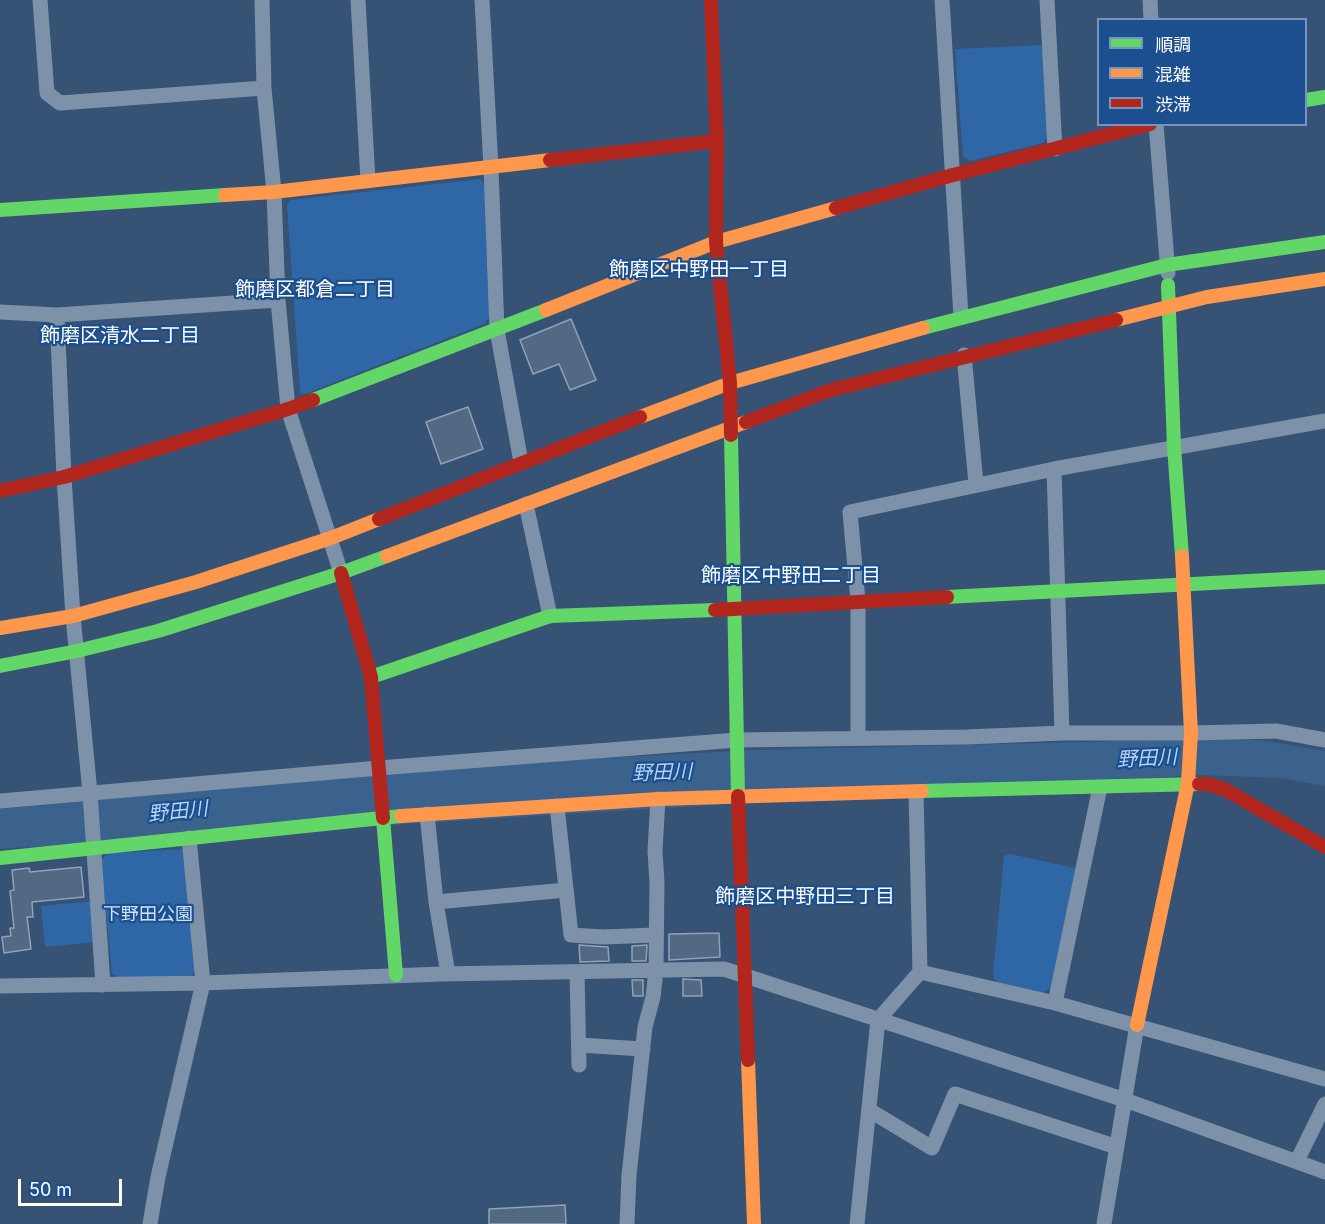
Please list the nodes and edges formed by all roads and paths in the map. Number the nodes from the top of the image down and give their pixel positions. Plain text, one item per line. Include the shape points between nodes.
1 (40, 0) edge
2 (262, 0) edge
3 (358, 0) edge
4 (482, 0) edge
5 (711, 0) edge
6 (942, 0) edge
7 (1047, 0) edge
8 (1150, 0) edge
9 (1151, 18) edge
10 (264, 88) junction
11 (1325, 98) edge
12 (1307, 100) edge
13 (1142, 126) edge
14 (1156, 126) edge
15 (717, 141) junction
16 (1055, 149) junction
17 (491, 168) junction
18 (953, 175) junction
19 (368, 181) junction
20 (274, 192) junction
21 (0, 210) edge
22 (716, 242) junction
23 (1325, 242) edge
24 (1167, 265) junction
25 (1325, 279) edge
26 (1168, 285) joint
27 (278, 300) junction
28 (1170, 307) junction
29 (0, 312) edge
30 (57, 315) junction
31 (960, 317) junction
32 (497, 330) junction
33 (964, 356) junction
34 (730, 383) junction
35 (288, 409) junction
36 (1325, 421) edge
37 (730, 427) junction
38 (1174, 447) junction
39 (521, 462) junction
40 (1054, 469) junction
41 (64, 477) junction
42 (976, 484) junction
43 (0, 491) edge
44 (526, 504) junction
45 (331, 538) junction
46 (341, 573) junction
47 (1325, 577) edge
48 (1184, 584) junction
49 (1058, 592) junction
50 (858, 601) junction
51 (735, 609) junction
52 (73, 616) junction
53 (550, 616) junction
54 (0, 628) edge
55 (77, 651) junction
56 (0, 666) edge
57 (371, 677) junction
58 (1062, 733) junction
59 (1191, 733) junction
60 (858, 738) junction
61 (1325, 740) edge
62 (737, 741) junction
63 (379, 768) junction
64 (1188, 783) junction
65 (1100, 787) junction
66 (916, 792) junction
67 (90, 793) junction
68 (738, 795) junction
69 (658, 799) junction
70 (0, 801) edge
71 (557, 806) junction
72 (427, 814) junction
73 (384, 817) junction
74 (189, 838) junction
75 (1325, 847) edge
76 (92, 849) junction
77 (0, 858) edge
78 (566, 890) junction
79 (436, 902) junction
80 (655, 935) junction
81 (656, 970) junction
82 (577, 972) junction
83 (920, 972) junction
84 (448, 974) junction
85 (396, 975) junction
86 (745, 977) junction
87 (0, 982) edge
88 (203, 982) junction
89 (103, 985) junction
90 (1055, 1003) junction
91 (878, 1020) junction
92 (1137, 1025) junction
93 (579, 1045) junction
94 (643, 1049) junction
95 (579, 1065) dead end
96 (1325, 1079) edge
97 (1125, 1100) junction
98 (1325, 1104) edge
99 (869, 1110) junction
100 (1117, 1147) junction
101 (1297, 1161) junction
102 (1325, 1172) edge
103 (150, 1224) edge
104 (627, 1224) edge
105 (754, 1224) edge
106 (857, 1224) edge
107 (1104, 1224) edge

1 - 10 street via 47,93 60,103
2 - 10 street
3 - 19 street
4 - 17 street
5 - 15 street
6 - 18 street
7 - 16 street
8 - 9 street
10 - 20 street
11 - 12 street
13 - 16 street
14 - 24 street
15 - 17 street
15 - 22 street
16 - 18 street
17 - 19 street
17 - 32 street
18 - 22 street
18 - 31 street
19 - 20 street
20 - 21 street
20 - 27 street
22 - 32 street
22 - 34 street
23 - 24 street
24 - 26 street
24 - 31 street
25 - 28 street via 1207,297
26 - 28 street
27 - 30 street
27 - 35 street
28 - 33 street
28 - 38 street
29 - 30 street
30 - 41 street
31 - 34 street
32 - 35 street
32 - 39 street
33 - 37 street via 831,390
33 - 42 street
34 - 37 street
34 - 39 street
35 - 41 street
35 - 45 street
36 - 38 street
37 - 44 street
37 - 51 street
38 - 40 street
38 - 48 street
39 - 45 street
40 - 42 street
40 - 49 street
41 - 43 street
41 - 52 street
42 - 50 street via 850,512
44 - 46 street
44 - 53 street
45 - 46 street
45 - 52 street via 196,582
46 - 55 street via 158,631
46 - 57 street
47 - 48 street
48 - 49 street
48 - 59 street
49 - 50 street
49 - 58 street
50 - 51 street
50 - 60 street
51 - 53 street
51 - 62 street
52 - 54 street
52 - 55 street
53 - 57 street
55 - 56 street
55 - 67 street
57 - 63 street
58 - 59 street
58 - 60 street
59 - 61 street via 1276,731
59 - 64 street
60 - 62 street
62 - 63 street
62 - 68 street
63 - 67 street
63 - 73 street
64 - 65 street
64 - 75 street via 1226,790
64 - 92 street
65 - 66 street
65 - 90 street
66 - 68 street
66 - 83 street
67 - 70 street
67 - 76 street
68 - 69 street
68 - 86 street
69 - 71 street
69 - 80 street
71 - 72 street
71 - 78 street
72 - 73 street
72 - 79 street
73 - 74 street
73 - 85 street
74 - 76 street
74 - 88 street
76 - 77 street
76 - 89 street
78 - 79 street
78 - 80 street via 571,935
79 - 84 street
80 - 81 street
81 - 82 street
81 - 86 street via 724,969
81 - 94 street
82 - 84 street
82 - 93 street
83 - 90 street
83 - 91 street
84 - 85 street
85 - 88 street
86 - 91 street
86 - 105 street
87 - 89 street
88 - 89 street
88 - 103 street
90 - 92 street
91 - 97 street
91 - 99 street
92 - 96 street
92 - 97 street
93 - 94 street
93 - 95 street
94 - 104 street
97 - 100 street
97 - 101 street
98 - 101 street
99 - 100 street via 932,1148 955,1094
99 - 106 street
100 - 107 street
101 - 102 street

